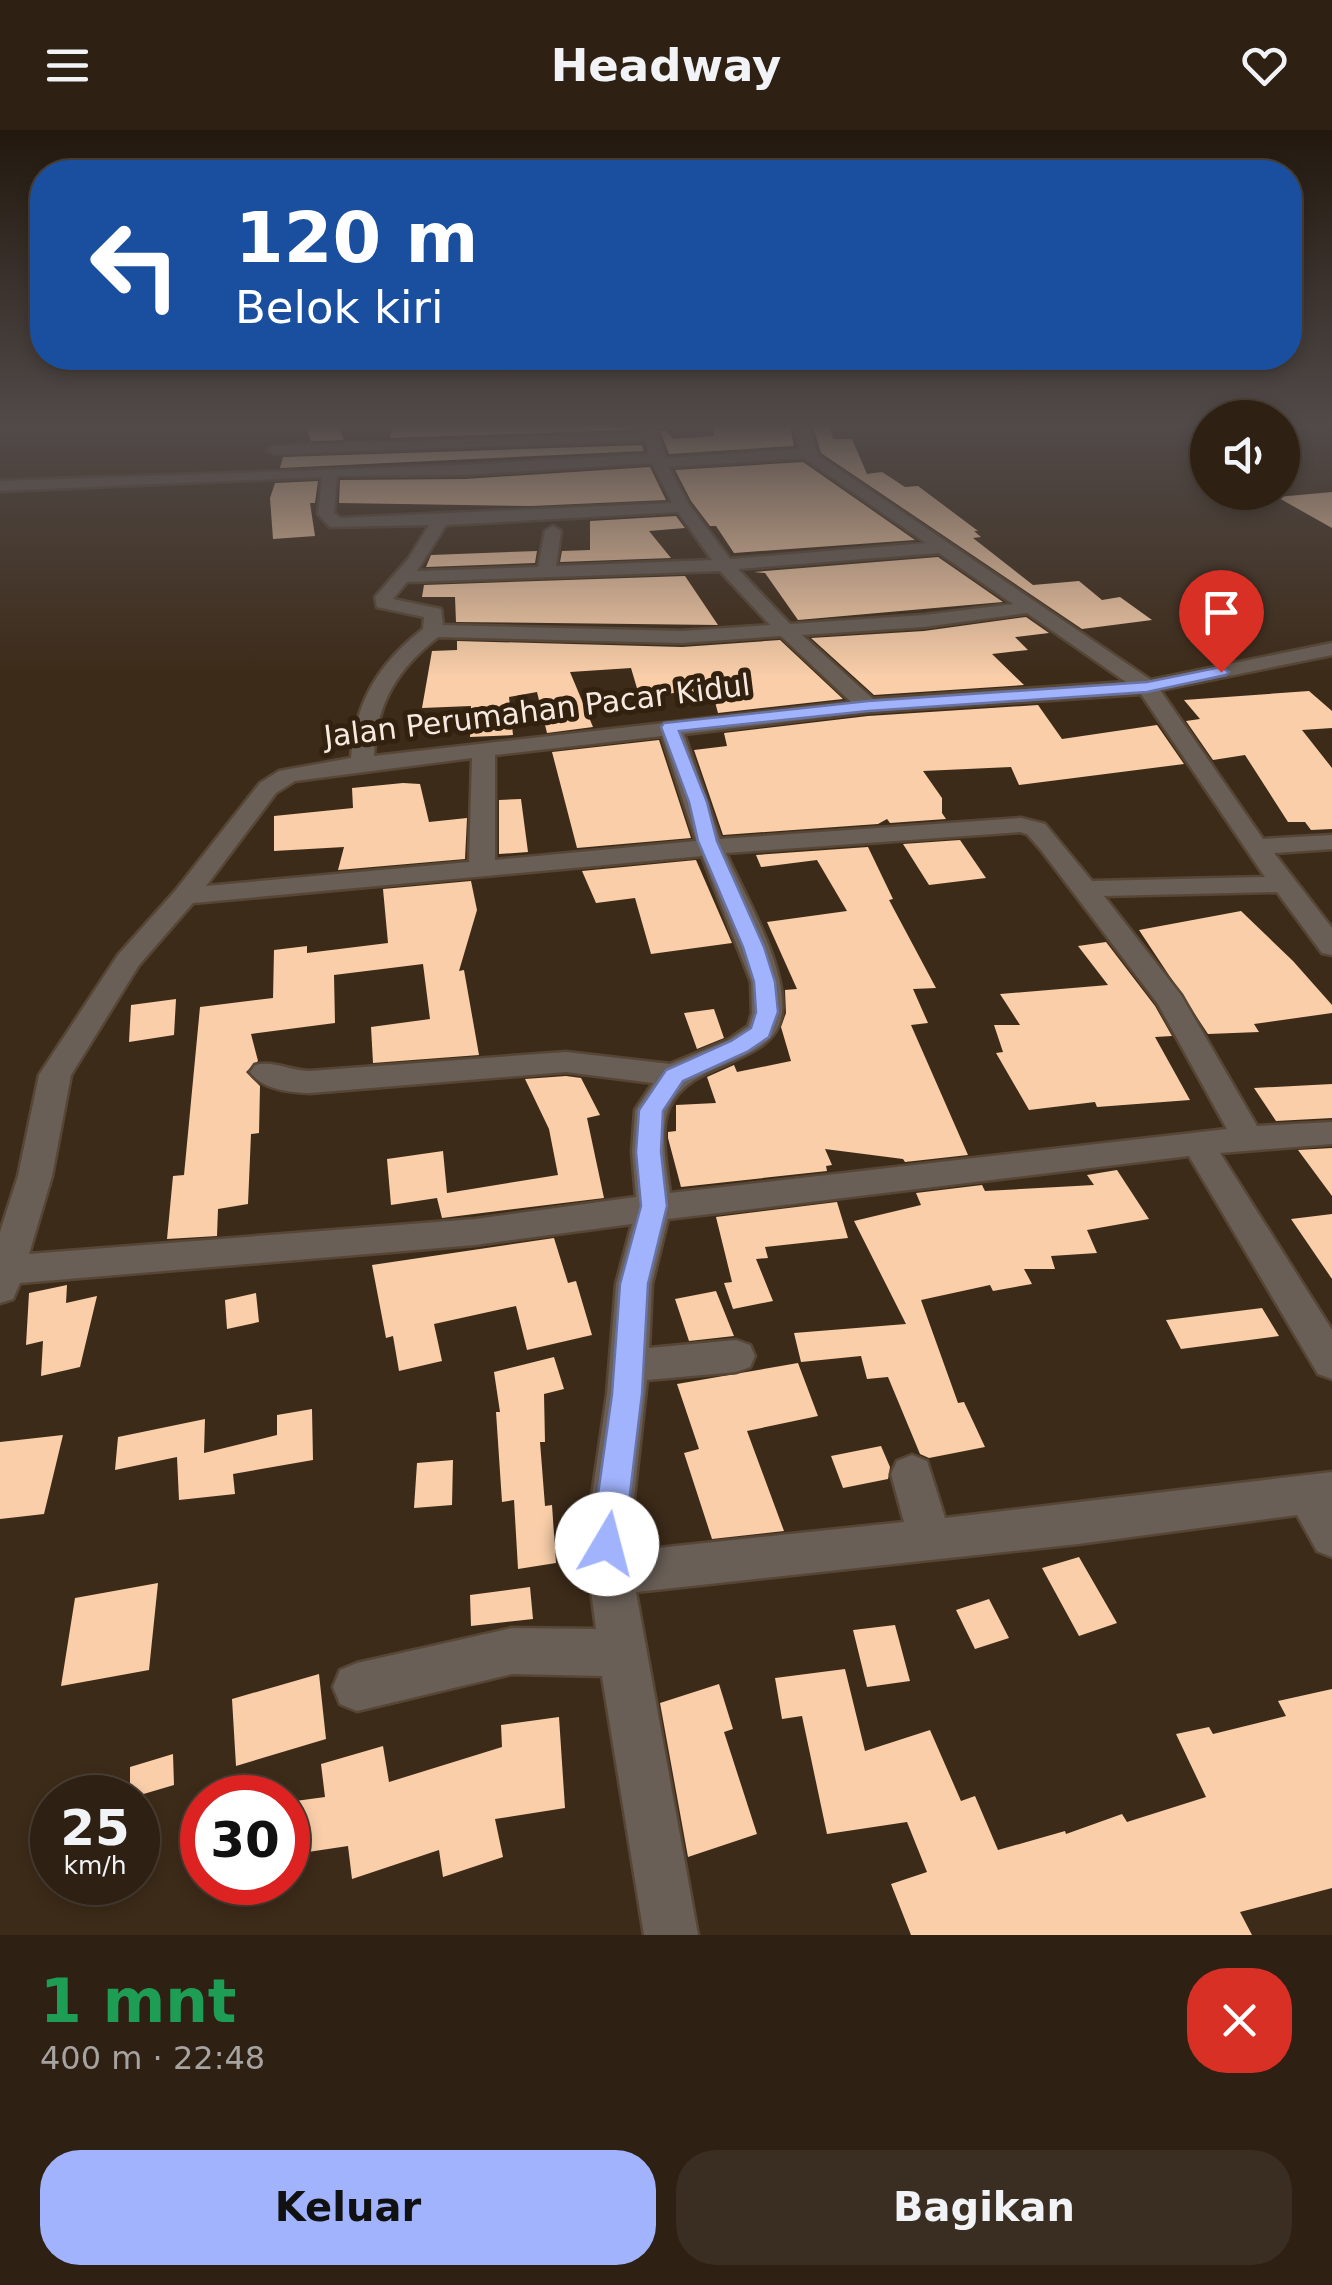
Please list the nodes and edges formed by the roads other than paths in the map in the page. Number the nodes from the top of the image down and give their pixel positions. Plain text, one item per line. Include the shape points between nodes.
1 (327, 508) edge
2 (662, 508) edge
3 (686, 508) edge
4 (887, 508) edge
5 (441, 520) junction
6 (553, 531) dead end
7 (944, 547) junction
8 (726, 565) junction
9 (546, 570) junction
10 (402, 577) junction
11 (1031, 607) junction
12 (432, 630) junction
13 (786, 632) junction
14 (1332, 649) edge
15 (1147, 687) junction
16 (868, 706) junction
17 (670, 727) junction
18 (484, 750) junction
19 (362, 764) junction
20 (1332, 842) edge
21 (710, 847) junction
22 (1256, 847) junction
23 (482, 869) junction
24 (1283, 884) junction
25 (1087, 889) junction
26 (185, 896) junction
27 (1332, 947) edge
28 (266, 1072) dead end
29 (675, 1075) junction
30 (1332, 1134) edge
31 (1248, 1138) junction
32 (1198, 1144) junction
33 (654, 1206) junction
34 (2, 1280) edge
35 (736, 1356) dead end
36 (1332, 1363) edge
37 (627, 1366) junction
38 (912, 1474) dead end
39 (1320, 1493) edge
40 (1332, 1536) edge
41 (930, 1540) junction
42 (610, 1574) junction
43 (622, 1654) junction
44 (358, 1687) dead end
45 (671, 1935) edge

1 - 5 street via 336,523
2 - 5 street
3 - 8 street
4 - 7 street
5 - 10 street
6 - 9 street
7 - 8 street
7 - 11 street
8 - 9 street
8 - 13 street
9 - 10 street
10 - 12 street via 384,603 434,613
11 - 13 street
11 - 15 street
12 - 13 street via 682,637
12 - 19 street via 379,685 363,725
13 - 16 street
14 - 15 street, Jalan Perumahan Pacar Kidul
15 - 16 street, Jalan Perumahan Pacar Kidul
15 - 22 street
16 - 17 street, Jalan Perumahan Pacar Kidul
17 - 18 street, Jalan Perumahan Pacar Kidul
17 - 21 street
18 - 19 street, Jalan Perumahan Pacar Kidul
18 - 23 street
19 - 26 street, Jalan Perumahan Pacar Kidul via 309,770 268,788
20 - 22 street
21 - 23 street
21 - 25 street via 1021,825 1036,829
21 - 29 street via 754,947 767,1012 761,1032
22 - 24 street
23 - 26 street
24 - 25 street
24 - 27 street
25 - 31 street via 1171,1001
26 - 34 street, Jalan Perumahan Pacar Kidul via 128,961 56,1075 35,1176
28 - 29 street via 310,1082 566,1062
29 - 33 street via 651,1110
30 - 31 street
31 - 32 street
32 - 33 street
32 - 36 street
33 - 34 street via 475,1232
33 - 37 street via 634,1284
35 - 37 street
37 - 42 street via 607,1544
38 - 41 street
39 - 40 street
39 - 41 street
41 - 42 street
42 - 43 street
43 - 44 street via 512,1651
43 - 45 street

